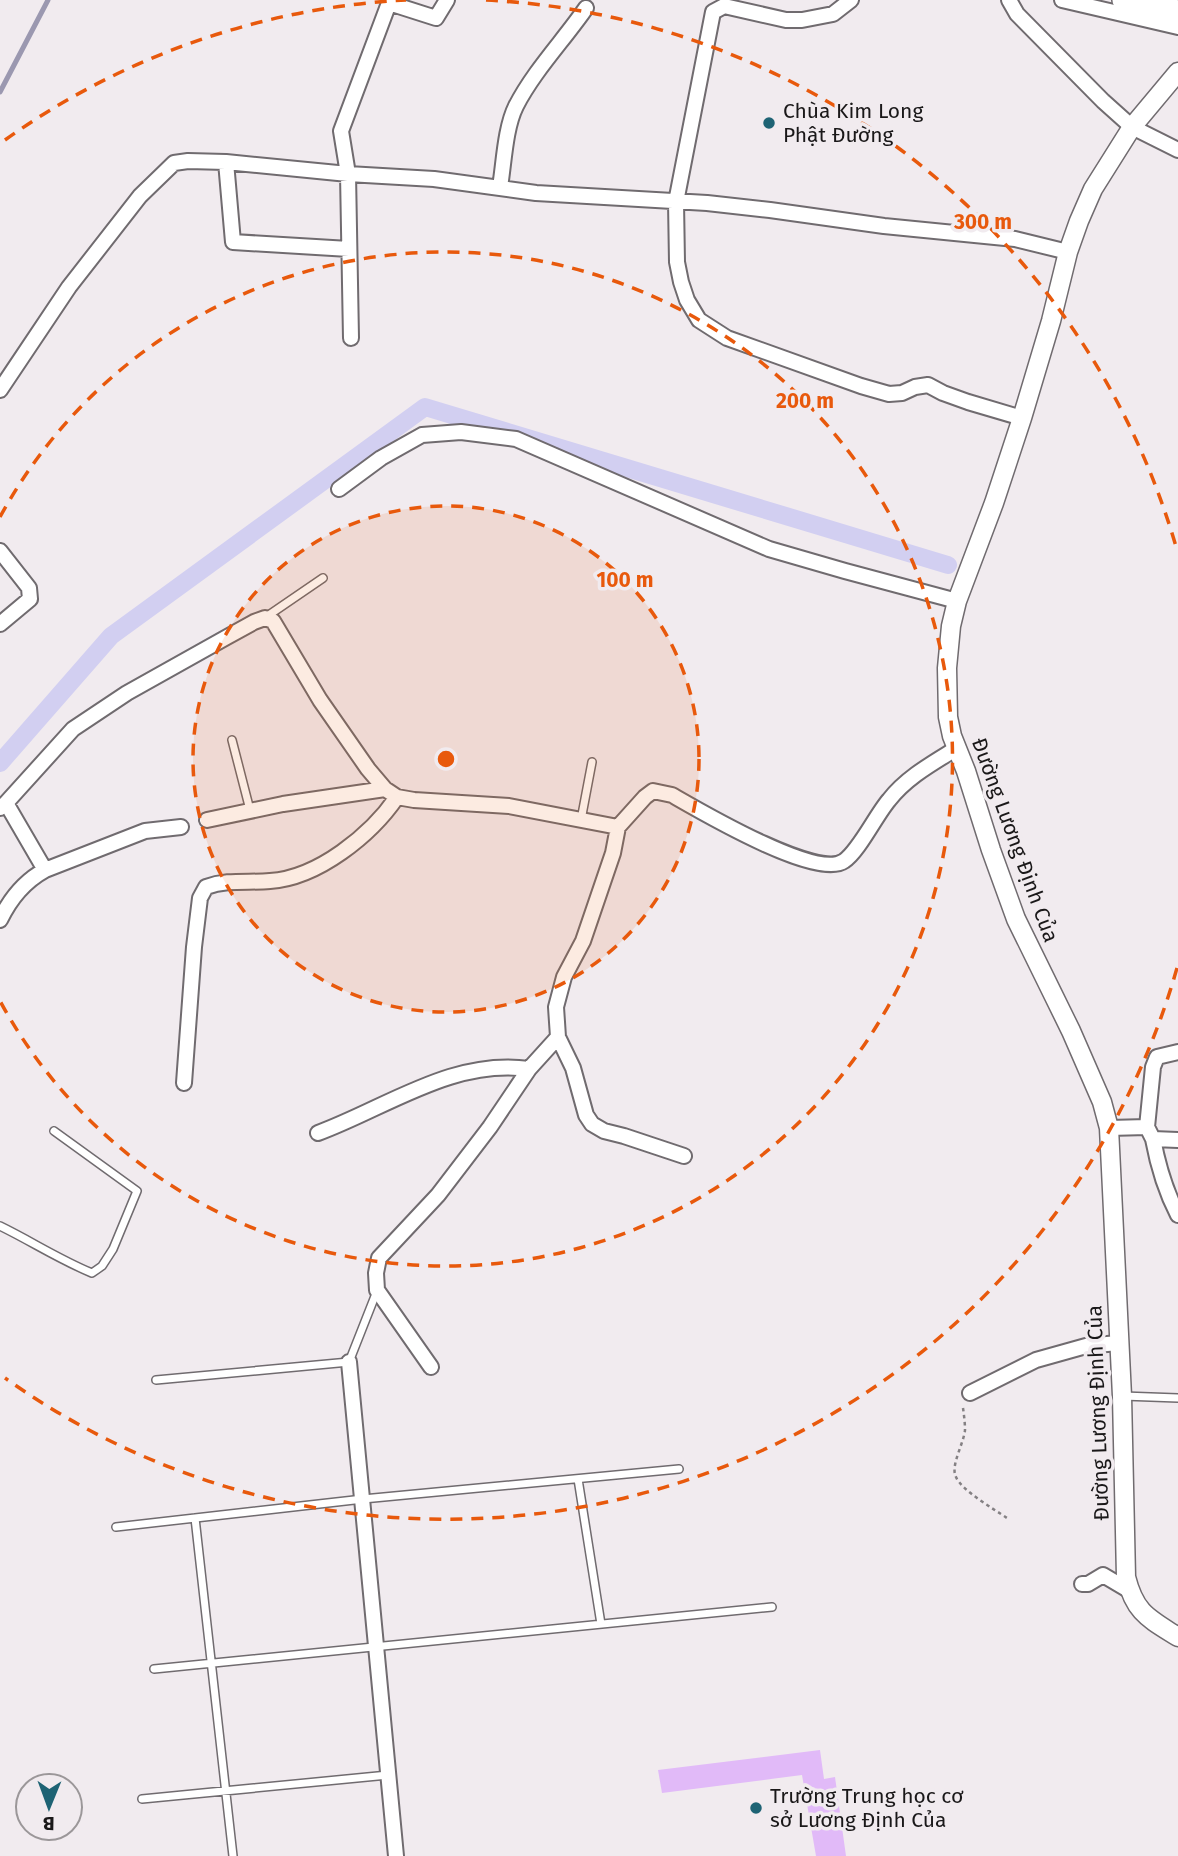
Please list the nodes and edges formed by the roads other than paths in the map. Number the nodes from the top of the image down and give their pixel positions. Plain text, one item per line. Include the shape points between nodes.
1 (447, 0) edge
2 (851, 0) edge
3 (1009, 0) edge
4 (1062, 0) edge
5 (1124, 0) edge
6 (586, 8) dead end
7 (1178, 12) edge
8 (1178, 27) edge
9 (1178, 72) edge
10 (1132, 127) junction
11 (1178, 150) edge
12 (226, 162) junction
13 (348, 174) junction
14 (500, 187) junction
15 (676, 202) junction
16 (349, 249) junction
17 (1068, 252) junction
18 (351, 338) dead end
19 (0, 390) edge
20 (1021, 418) junction
21 (339, 489) dead end
22 (0, 551) edge
23 (323, 579) dead end
24 (957, 601) junction
25 (265, 618) junction
26 (0, 624) edge
27 (232, 740) dead end
28 (957, 748) junction
29 (592, 762) dead end
30 (391, 793) junction
31 (3, 806) edge
32 (250, 810) junction
33 (207, 820) dead end
34 (581, 820) junction
35 (181, 827) dead end
36 (618, 827) junction
37 (45, 870) junction
38 (0, 920) edge
39 (558, 1037) junction
40 (1178, 1052) edge
41 (529, 1069) junction
42 (184, 1083) dead end
43 (1109, 1128) junction
44 (54, 1131) dead end
45 (318, 1133) dead end
46 (1150, 1133) junction
47 (1178, 1140) edge
48 (684, 1156) dead end
49 (1178, 1215) edge
50 (0, 1226) edge
51 (377, 1290) junction
52 (1118, 1343) junction
53 (349, 1362) junction
54 (431, 1367) dead end
55 (156, 1380) dead end
56 (970, 1393) road end
57 (1122, 1396) junction
58 (1178, 1398) edge
59 (679, 1469) dead end
60 (578, 1479) junction
61 (363, 1499) junction
62 (195, 1518) junction
63 (116, 1527) dead end
64 (1082, 1584) dead end
65 (1130, 1591) junction
66 (772, 1607) dead end
67 (601, 1624) junction
68 (1178, 1637) edge
69 (377, 1646) junction
70 (211, 1663) junction
71 (154, 1669) dead end
72 (389, 1775) junction
73 (225, 1790) junction
74 (142, 1798) dead end
75 (233, 1856) edge
76 (396, 1856) edge

1 - 13 street via 436,18 389,3 341,131
2 - 15 street via 833,14 802,20 724,6 713,12
3 - 10 street via 1017,14
4 - 8 street
5 - 7 main road
6 - 14 street via 514,108
9 - 10 street, Đường Lương Định Của
10 - 11 street
10 - 17 street, Đường Lương Định Của via 1093,189
12 - 13 street
12 - 16 street via 233,242
12 - 19 street via 174,163 140,196 69,287
13 - 14 street
13 - 16 street
14 - 15 street
15 - 17 street via 1015,239
15 - 20 street via 677,262 687,300 699,320 727,338 889,394 928,385
16 - 18 street
17 - 20 street, Đường Lương Định Của
20 - 24 street, Đường Lương Định Của
21 - 24 street via 422,435 461,432 516,439 769,549
22 - 26 street via 29,588 30,599
23 - 25 lane
24 - 28 street, Đường Lương Định Của via 948,647 947,692
25 - 30 street via 273,621 320,700 368,769
25 - 31 street via 127,693 73,729
27 - 32 lane
28 - 36 street via 896,792 844,862 831,865 778,850 662,792 645,797
28 - 43 street, Đường Lương Định Của via 1016,919 1071,1031
29 - 34 lane
30 - 32 street
30 - 34 street via 422,801 509,806
30 - 42 street via 384,816 360,838 309,871 272,881 219,882 206,887 200,898 194,947
31 - 37 street
32 - 33 street
34 - 36 street
35 - 37 street via 145,831
36 - 39 street via 583,941 564,977 556,1007
37 - 38 street via 31,878
39 - 41 street
39 - 48 street via 592,1124
40 - 46 street via 1157,1057 1153,1068
41 - 45 street via 492,1067 453,1075
41 - 51 street via 438,1195 379,1258
43 - 46 street
43 - 52 street, Đường Lương Định Của
44 - 50 lane via 137,1191 113,1249 92,1273
46 - 47 street
46 - 49 street
51 - 53 lane
51 - 54 street
52 - 56 street via 1086,1346 1036,1360
52 - 57 street, Đường Lương Định Của
53 - 55 lane
53 - 61 street
57 - 58 lane
57 - 65 street, Đường Lương Định Của
59 - 60 lane
60 - 61 lane
60 - 67 lane
61 - 62 lane
61 - 69 street
62 - 63 lane
62 - 70 lane
64 - 65 street via 1103,1575
65 - 68 street, Đường Lương Định Của via 1149,1619
66 - 67 lane
67 - 69 lane
69 - 70 lane
69 - 72 street
70 - 71 lane
70 - 73 lane
72 - 73 lane
72 - 76 street
73 - 74 lane
73 - 75 lane

